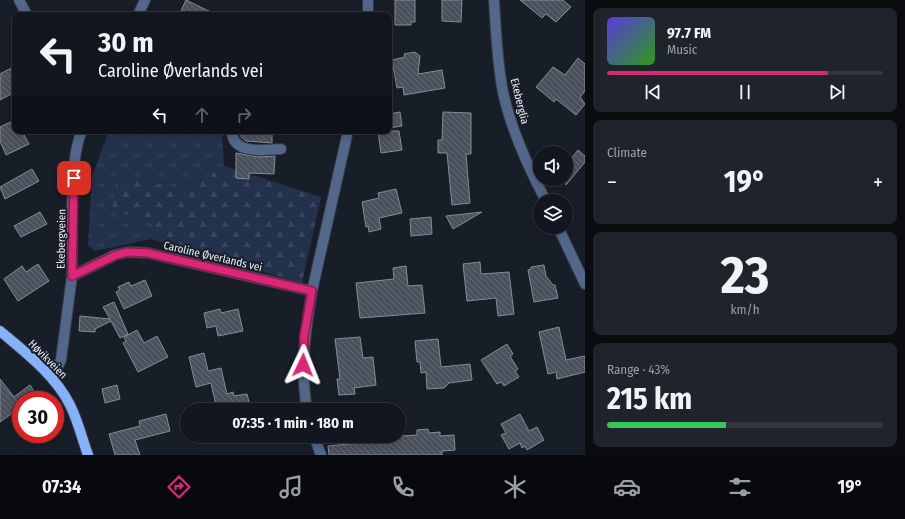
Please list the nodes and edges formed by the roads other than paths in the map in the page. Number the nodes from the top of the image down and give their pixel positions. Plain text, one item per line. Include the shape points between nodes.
1 (19, 0) edge
2 (145, 0) edge
3 (368, 0) edge
4 (494, 0) edge
5 (25, 12) edge
6 (139, 12) edge
7 (368, 12) edge
8 (78, 134) edge
9 (232, 134) edge
10 (347, 134) edge
11 (281, 149) dead end
12 (542, 194) edge
13 (561, 234) edge
14 (72, 276) junction
15 (585, 284) edge
16 (312, 291) junction
17 (0, 331) edge
18 (52, 378) junction
19 (306, 403) edge
20 (317, 443) edge
21 (88, 455) edge
22 (321, 455) edge

1 - 5 street
2 - 6 street
3 - 7 street
4 - 12 street, Ekeberglia via 504,93 515,131
8 - 14 street, Ekebergveien via 74,178
9 - 11 street via 245,149
10 - 16 street
13 - 15 street
14 - 16 street, Caroline Øverlands vei via 116,255 128,252 148,253
14 - 18 street via 61,360
16 - 19 street via 304,336 302,380
17 - 18 main road, Høvikveien
18 - 21 main road, Høvikveien via 70,405
20 - 22 street

